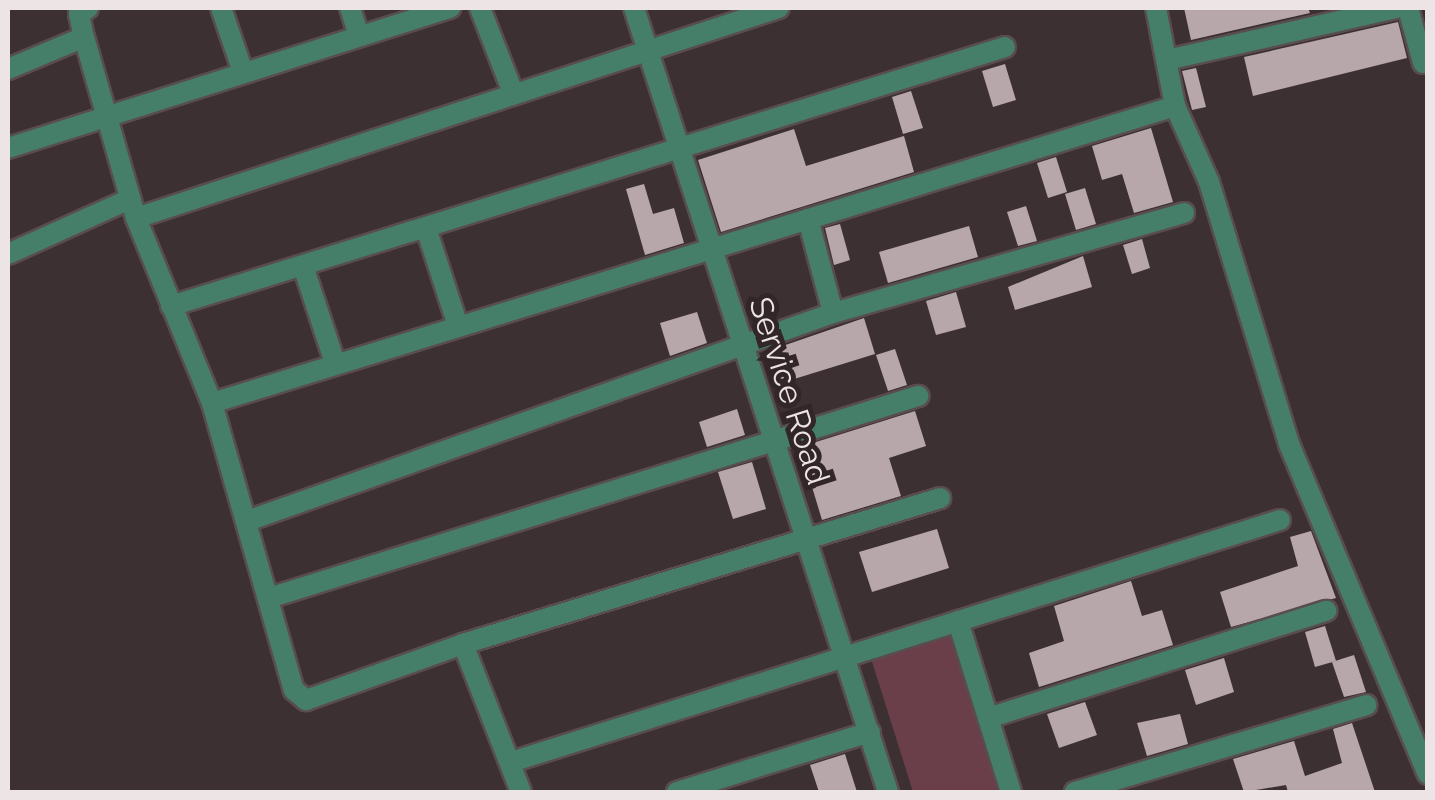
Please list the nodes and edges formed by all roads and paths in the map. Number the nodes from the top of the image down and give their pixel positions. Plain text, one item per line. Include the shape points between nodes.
1 (88, 8) edge
2 (221, 8) edge
3 (350, 8) edge
4 (450, 8) edge
5 (480, 8) edge
6 (634, 8) edge
7 (779, 8) edge
8 (1156, 8) edge
9 (1396, 8) edge
10 (1408, 8) edge
11 (359, 35) junction
12 (84, 37) junction
13 (649, 48) junction
14 (1005, 48) dead end
15 (1167, 60) junction
16 (1423, 62) dead end
17 (8, 69) edge
18 (244, 72) junction
19 (514, 95) junction
20 (1175, 106) junction
21 (107, 116) junction
22 (8, 148) edge
23 (683, 148) junction
24 (133, 209) junction
25 (1184, 213) dead end
26 (808, 219) junction
27 (426, 228) junction
28 (713, 250) junction
29 (8, 254) edge
30 (303, 266) junction
31 (171, 306) junction
32 (834, 313) junction
33 (457, 323) junction
34 (742, 344) junction
35 (335, 363) junction
36 (918, 396) dead end
37 (212, 404) junction
38 (774, 446) junction
39 (940, 498) dead end
40 (250, 520) junction
41 (1280, 520) dead end
42 (804, 539) junction
43 (272, 597) junction
44 (1326, 611) dead end
45 (958, 621) junction
46 (463, 644) junction
47 (841, 658) junction
48 (1366, 704) dead end
49 (988, 718) junction
50 (870, 732) junction
51 (511, 762) junction
52 (1428, 774) edge
53 (521, 792) edge
54 (677, 792) edge
55 (888, 792) edge
56 (1011, 792) edge
57 (1075, 792) edge

1 - 12 street via 79,14
2 - 18 street
3 - 11 street
4 - 11 street
5 - 19 street
6 - 13 street, Service Road
7 - 13 street
8 - 15 street
9 - 15 street
10 - 16 street
11 - 18 street
12 - 17 street
12 - 21 street
13 - 19 street
13 - 23 street, Service Road
14 - 23 street
15 - 20 street
18 - 21 street
19 - 24 street
20 - 26 street
20 - 52 street via 1209,182 1289,444
21 - 22 street
21 - 24 street
23 - 27 street
23 - 28 street, Service Road
24 - 29 street
24 - 31 street
25 - 32 street
26 - 28 street
26 - 32 street
27 - 30 street
27 - 33 street
28 - 33 street
28 - 34 street, Service Road
30 - 31 street
30 - 35 street
31 - 37 street
32 - 34 street
33 - 35 street
34 - 38 street, Service Road
34 - 40 street
35 - 37 street
36 - 38 street
37 - 40 street
38 - 42 street, Service Road
38 - 43 street
39 - 42 street
40 - 43 street
41 - 45 street
42 - 46 street
42 - 47 street, Service Road
43 - 46 street via 294,690 306,700
44 - 49 street
45 - 47 street
45 - 49 street
46 - 51 street
47 - 50 street, Service Road
47 - 51 street
48 - 57 street
49 - 56 street
50 - 54 street
50 - 55 street, Service Road
51 - 53 street

